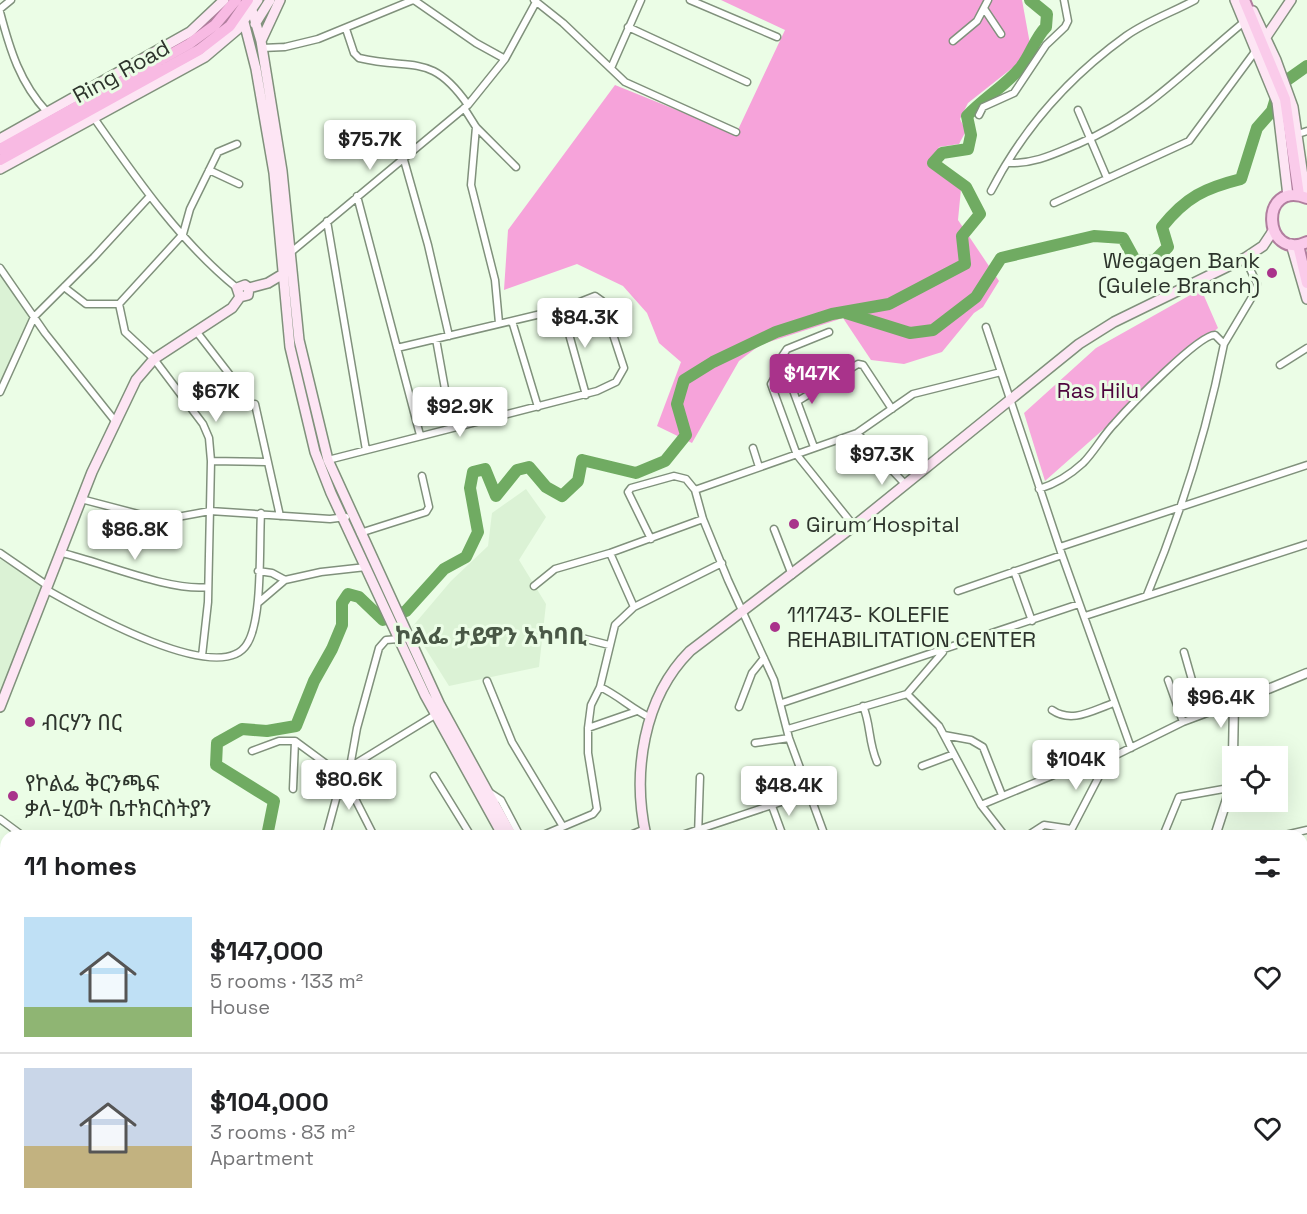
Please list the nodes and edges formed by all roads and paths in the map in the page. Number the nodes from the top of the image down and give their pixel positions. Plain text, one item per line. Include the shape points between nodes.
1 (11, 0) edge
2 (224, 0) edge
3 (236, 0) edge
4 (258, 0) edge
5 (270, 0) edge
6 (280, 0) edge
7 (414, 0) edge
8 (641, 0) edge
9 (690, 0) edge
10 (988, 0) edge
11 (1064, 0) edge
12 (1196, 0) edge
13 (1235, 0) edge
14 (1242, 0) edge
15 (1249, 0) edge
16 (1291, 0) edge
17 (535, 1) edge
18 (250, 5) edge
19 (0, 10) edge
20 (985, 10) junction
21 (244, 22) junction
22 (257, 22) junction
23 (1244, 22) junction
24 (628, 27) junction
25 (346, 29) junction
26 (248, 34) junction
27 (1001, 34) dead end
28 (777, 37) dead end
29 (953, 41) dead end
30 (1261, 43) junction
31 (262, 44) junction
32 (505, 59) junction
33 (261, 68) junction
34 (610, 68) junction
35 (747, 82) dead end
36 (1284, 99) junction
37 (466, 107) junction
38 (1078, 110) dead end
39 (47, 112) junction
40 (979, 115) dead end
41 (94, 118) junction
42 (476, 127) junction
43 (736, 132) dead end
44 (1303, 132) edge
45 (0, 139) edge
46 (1090, 139) junction
47 (237, 144) dead end
48 (0, 149) edge
49 (0, 160) edge
50 (404, 160) junction
51 (1008, 163) junction
52 (516, 167) dead end
53 (0, 169) edge
54 (209, 170) junction
55 (1305, 176) edge
56 (1107, 178) junction
57 (239, 183) dead end
58 (991, 191) dead end
59 (150, 196) junction
60 (357, 196) junction
61 (1299, 196) edge
62 (1054, 203) dead end
63 (327, 221) junction
64 (1274, 231) junction
65 (183, 234) junction
66 (1300, 244) edge
67 (286, 255) junction
68 (1245, 258) junction
69 (0, 268) edge
70 (288, 270) junction
71 (1307, 270) edge
72 (1307, 283) edge
73 (64, 287) junction
74 (239, 292) junction
75 (1307, 299) edge
76 (119, 304) junction
77 (561, 309) junction
78 (34, 317) junction
79 (512, 321) junction
80 (499, 323) junction
81 (986, 327) dead end
82 (196, 332) junction
83 (829, 332) dead end
84 (448, 336) junction
85 (436, 339) junction
86 (1224, 344) junction
87 (397, 348) junction
88 (1307, 348) edge
89 (154, 359) junction
90 (1280, 365) dead end
91 (1001, 372) junction
92 (786, 373) junction
93 (240, 388) dead end
94 (0, 392) edge
95 (586, 395) junction
96 (1011, 400) junction
97 (798, 401) junction
98 (255, 404) dead end
99 (538, 407) junction
100 (892, 409) junction
101 (115, 421) junction
102 (453, 428) junction
103 (857, 433) junction
104 (420, 435) junction
105 (814, 447) junction
106 (753, 448) dead end
107 (366, 450) junction
108 (797, 455) junction
109 (328, 460) junction
110 (211, 461) junction
111 (267, 462) junction
112 (1307, 465) edge
113 (759, 467) junction
114 (422, 476) dead end
115 (905, 484) junction
116 (1039, 489) junction
117 (695, 490) junction
118 (81, 499) junction
119 (1182, 507) junction
120 (210, 511) junction
121 (261, 513) junction
122 (280, 516) junction
123 (348, 517) junction
124 (703, 519) junction
125 (854, 526) junction
126 (774, 529) dead end
127 (360, 532) junction
128 (651, 539) junction
129 (1307, 544) edge
130 (1060, 547) junction
131 (0, 553) edge
132 (62, 553) junction
133 (610, 553) junction
134 (1062, 555) junction
135 (722, 563) junction
136 (366, 567) junction
137 (258, 571) junction
138 (1014, 571) junction
139 (792, 574) junction
140 (285, 580) junction
141 (534, 586) dead end
142 (208, 587) junction
143 (47, 588) junction
144 (958, 591) dead end
145 (1147, 595) junction
146 (258, 603) junction
147 (1079, 604) junction
148 (634, 607) junction
149 (743, 611) junction
150 (1085, 616) junction
151 (1032, 621) junction
152 (582, 638) dead end
153 (411, 639) junction
154 (400, 640) junction
155 (609, 645) junction
156 (943, 651) junction
157 (1184, 652) dead end
158 (202, 656) junction
159 (764, 658) junction
160 (1307, 674) edge
161 (1168, 680) dead end
162 (487, 681) dead end
163 (600, 687) junction
164 (907, 694) junction
165 (1, 701) edge
166 (782, 703) junction
167 (1114, 703) junction
168 (1234, 703) junction
169 (863, 706) junction
170 (739, 707) dead end
171 (1052, 710) dead end
172 (637, 711) junction
173 (435, 715) junction
174 (1202, 715) junction
175 (651, 718) junction
176 (1183, 722) junction
177 (588, 728) junction
178 (788, 729) junction
179 (944, 735) junction
180 (789, 738) junction
181 (295, 741) junction
182 (755, 743) dead end
183 (1233, 746) edge
184 (1131, 748) junction
185 (252, 751) dead end
186 (954, 754) junction
187 (1108, 759) junction
188 (878, 762) dead end
189 (922, 766) dead end
190 (350, 767) junction
191 (435, 776) dead end
192 (344, 777) junction
193 (700, 777) dead end
194 (293, 789) dead end
195 (1222, 789) edge
196 (489, 792) junction
197 (808, 792) junction
198 (1002, 795) junction
199 (981, 805) junction
200 (772, 806) junction
201 (1222, 812) edge
202 (0, 819) edge
203 (562, 825) junction
204 (15, 830) edge
205 (328, 830) edge
206 (371, 830) edge
207 (467, 830) edge
208 (500, 830) edge
209 (509, 830) edge
210 (517, 830) edge
211 (553, 830) edge
212 (645, 830) edge
213 (697, 830) edge
214 (705, 830) edge
215 (781, 830) edge
216 (823, 830) edge
217 (1000, 830) edge
218 (1036, 830) edge
219 (1063, 830) edge
220 (1071, 830) edge
221 (1166, 830) edge
222 (1217, 830) edge

1 - 19 street
2 - 39 main road via 190,32
3 - 48 highway, Ring Road via 215,25 189,44
4 - 18 main road
5 - 22 main road
6 - 31 main road
7 - 25 street
7 - 32 street
8 - 24 street
9 - 28 street
10 - 20 street
11 - 40 street via 1068,21 1065,27 1046,45 1014,93 983,107
12 - 51 street via 1126,37 1076,78 1036,119
13 - 23 main road
14 - 30 main road
15 - 30 main road
16 - 30 main road
17 - 32 street
17 - 34 street
18 - 21 main road
18 - 22 main road
18 - 49 highway, Ring Road via 199,50
19 - 39 street via 19,75
20 - 27 street
20 - 29 street via 974,25
21 - 26 main road
21 - 41 main road via 205,57
22 - 26 main road
22 - 31 main road
23 - 30 main road
23 - 46 street via 1151,103
24 - 34 street
24 - 35 street
25 - 31 street via 296,45
25 - 37 street via 359,57 436,70 448,79
26 - 33 main road
30 - 36 main road
30 - 56 street via 1189,141
31 - 33 main road
32 - 37 street
33 - 67 main road
34 - 43 street via 637,89
36 - 44 main road
36 - 61 main road
37 - 42 street
37 - 50 street
38 - 46 street
39 - 45 main road
41 - 53 main road
41 - 59 street
42 - 52 street
42 - 80 street via 471,185 493,272
44 - 55 main road
46 - 51 street via 1045,159
46 - 56 street
47 - 54 street via 218,152
50 - 60 street
50 - 84 street
51 - 58 street
54 - 57 street
54 - 65 street
55 - 61 main road
56 - 62 street
59 - 65 street
59 - 73 street
60 - 63 street
60 - 87 street
61 - 64 main road via 1281,199 1272,210
63 - 67 street
63 - 107 street
64 - 66 main road via 1278,237
64 - 68 main road via 1263,246
65 - 74 street
65 - 76 street
66 - 71 main road
66 - 72 main road
66 - 75 main road
67 - 70 main road
68 - 86 street via 1257,284
68 - 96 main road via 1097,331
69 - 78 street
70 - 74 main road via 268,284 249,288 248,295
70 - 109 main road via 298,340
70 - 123 main road via 293,363 315,452
73 - 76 street via 86,304
73 - 78 street
74 - 82 main road via 232,308
76 - 89 street via 125,332
77 - 79 street
77 - 95 street
77 - 95 street via 595,296 600,299 624,368 613,384
78 - 94 street
78 - 101 street
79 - 80 street
79 - 99 street
80 - 84 street
81 - 91 street
82 - 89 main road
82 - 93 street
83 - 92 street via 786,349 781,358
84 - 85 street
85 - 87 street
85 - 102 street
86 - 116 street via 1212,334 1188,351 1114,424 1083,462
86 - 119 street
87 - 104 street
88 - 90 street
89 - 101 main road via 136,380
89 - 110 street via 203,423
91 - 96 street
91 - 100 street via 913,394
92 - 97 street
92 - 108 street via 771,384
95 - 99 street
96 - 115 main road
96 - 116 street
97 - 100 street via 858,363
97 - 105 street
98 - 111 street
99 - 102 street
100 - 103 street
101 - 118 main road
102 - 104 street
103 - 105 street
103 - 115 street
104 - 107 street
105 - 108 street
106 - 113 street
107 - 109 street
108 - 113 street
108 - 125 street
109 - 123 main road
110 - 111 street
110 - 120 street
111 - 122 street
112 - 119 street
113 - 117 street
114 - 127 street via 426,512
115 - 125 main road
116 - 130 street
117 - 124 street
117 - 128 street via 686,479 674,476 630,490 627,495
118 - 120 street via 161,520
118 - 132 main road
119 - 130 street
119 - 145 street
120 - 121 street
120 - 142 street
121 - 122 street
121 - 137 street
122 - 123 street
123 - 127 main road
123 - 136 main road
124 - 128 street
124 - 135 street
125 - 139 main road
126 - 139 street
127 - 153 main road
128 - 133 street
129 - 145 street
130 - 134 street
131 - 143 street
132 - 142 street via 188,587
132 - 143 main road
133 - 141 street via 555,569
133 - 148 street
134 - 138 street
134 - 147 street
135 - 148 street
135 - 149 street
136 - 140 street
136 - 154 main road
137 - 140 street
137 - 146 street
138 - 144 street
138 - 151 street
139 - 149 main road
140 - 146 street
142 - 158 street
143 - 158 street via 111,624 164,646
143 - 165 main road
145 - 150 street
146 - 158 street via 251,636 242,651 229,657
147 - 150 street
147 - 151 street
148 - 155 street via 617,622
149 - 159 street
149 - 175 main road via 682,659 663,688
150 - 167 street
151 - 156 street
152 - 155 street
153 - 154 street
153 - 196 main road via 448,722
154 - 173 main road
154 - 190 street via 386,640 379,648
155 - 163 street
156 - 164 street
156 - 166 street
157 - 174 street
159 - 166 street
159 - 170 street via 752,673
160 - 168 street
161 - 176 street
162 - 203 street via 512,742
163 - 172 street
163 - 177 street via 591,705
164 - 169 street
164 - 179 street via 926,710
166 - 178 street
167 - 171 street via 1074,717
167 - 184 street
168 - 174 street
168 - 183 street
169 - 178 street
169 - 188 street via 869,722 870,746
172 - 175 street
172 - 177 street
173 - 190 street
173 - 208 main road
174 - 176 street
175 - 212 main road via 639,776
176 - 184 street
177 - 203 street via 597,809
178 - 180 street
179 - 186 street
179 - 198 street via 971,740 983,747
180 - 182 street
180 - 197 street
181 - 185 street via 279,741
181 - 192 street
181 - 194 street
184 - 187 street
186 - 189 street
186 - 199 street
187 - 198 street via 1073,767
187 - 220 street
190 - 192 street
191 - 207 street
192 - 205 street
192 - 206 street
193 - 213 street
195 - 221 street via 1179,797
196 - 209 main road
196 - 210 street via 501,800
197 - 200 street
197 - 216 street
198 - 199 street
199 - 217 street
200 - 214 street
200 - 215 street
201 - 222 street
202 - 204 street
203 - 211 street
218 - 219 street via 1044,825

